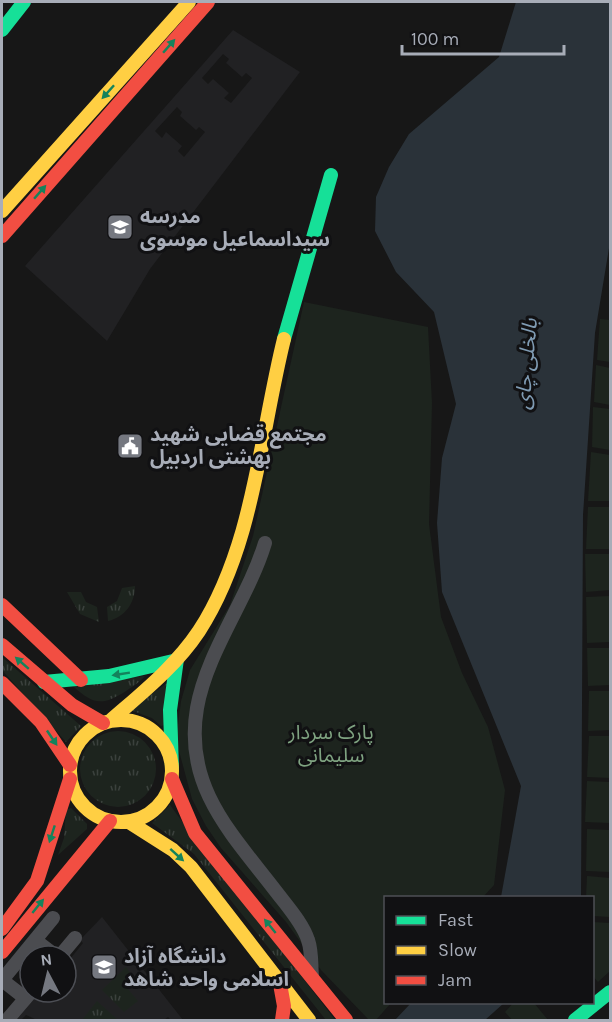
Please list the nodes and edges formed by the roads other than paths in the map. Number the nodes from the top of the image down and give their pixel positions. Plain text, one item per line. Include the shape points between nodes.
1 (24, 2) edge
2 (189, 2) edge
3 (208, 2) edge
4 (2, 30) edge
5 (331, 175) dead end
6 (2, 211) edge
7 (2, 236) edge
8 (265, 543) dead end
9 (2, 605) edge
10 (2, 645) edge
11 (177, 659) junction
12 (81, 680) junction
13 (44, 682) junction
14 (2, 683) edge
15 (106, 722) junction
16 (70, 772) junction
17 (172, 773) junction
18 (110, 821) junction
19 (129, 822) junction
20 (42, 864) junction
21 (63, 876) junction
22 (53, 918) dead end
23 (2, 929) edge
24 (75, 938) dead end
25 (35, 940) junction
26 (41, 944) edge
27 (69, 944) edge
28 (2, 952) edge
29 (312, 979) junction
30 (2, 980) edge
31 (280, 984) junction
32 (18, 989) edge
33 (610, 992) edge
34 (20, 1004) edge
35 (7, 1020) edge
36 (282, 1020) edge
37 (309, 1020) edge
38 (346, 1020) edge
39 (575, 1020) edge

1 - 4 main road
2 -> 6 main road
7 -> 3 main road
5 - 11 main road via 302,262 244,529 205,618
8 - 29 street via 256,573 202,686 195,723 196,754 203,784 216,812 289,908 308,940
9 - 12 main road
13 -> 10 main road
11 -> 12 main road via 151,668
11 - 15 main road
11 - 17 main road via 170,710
12 - 13 main road
13 - 15 main road via 72,705
14 -> 16 main road via 41,722
15 - 16 main road via 81,740
15 - 17 main road via 132,722 152,730 166,747
16 - 18 main road via 80,801 98,817
16 -> 20 main road
17 - 19 main road via 165,797 153,812
29 -> 17 main road via 195,833
18 - 19 main road
18 - 21 main road
19 -> 31 main road via 173,850 191,867
20 - 21 main road via 51,862 60,867
20 - 23 main road via 33,886
28 -> 21 main road
22 - 25 street
24 - 27 street
25 - 26 street
25 - 30 street
29 - 38 main road
30 - 32 street
31 - 36 main road
31 - 37 main road
33 - 39 main road
34 - 35 street

